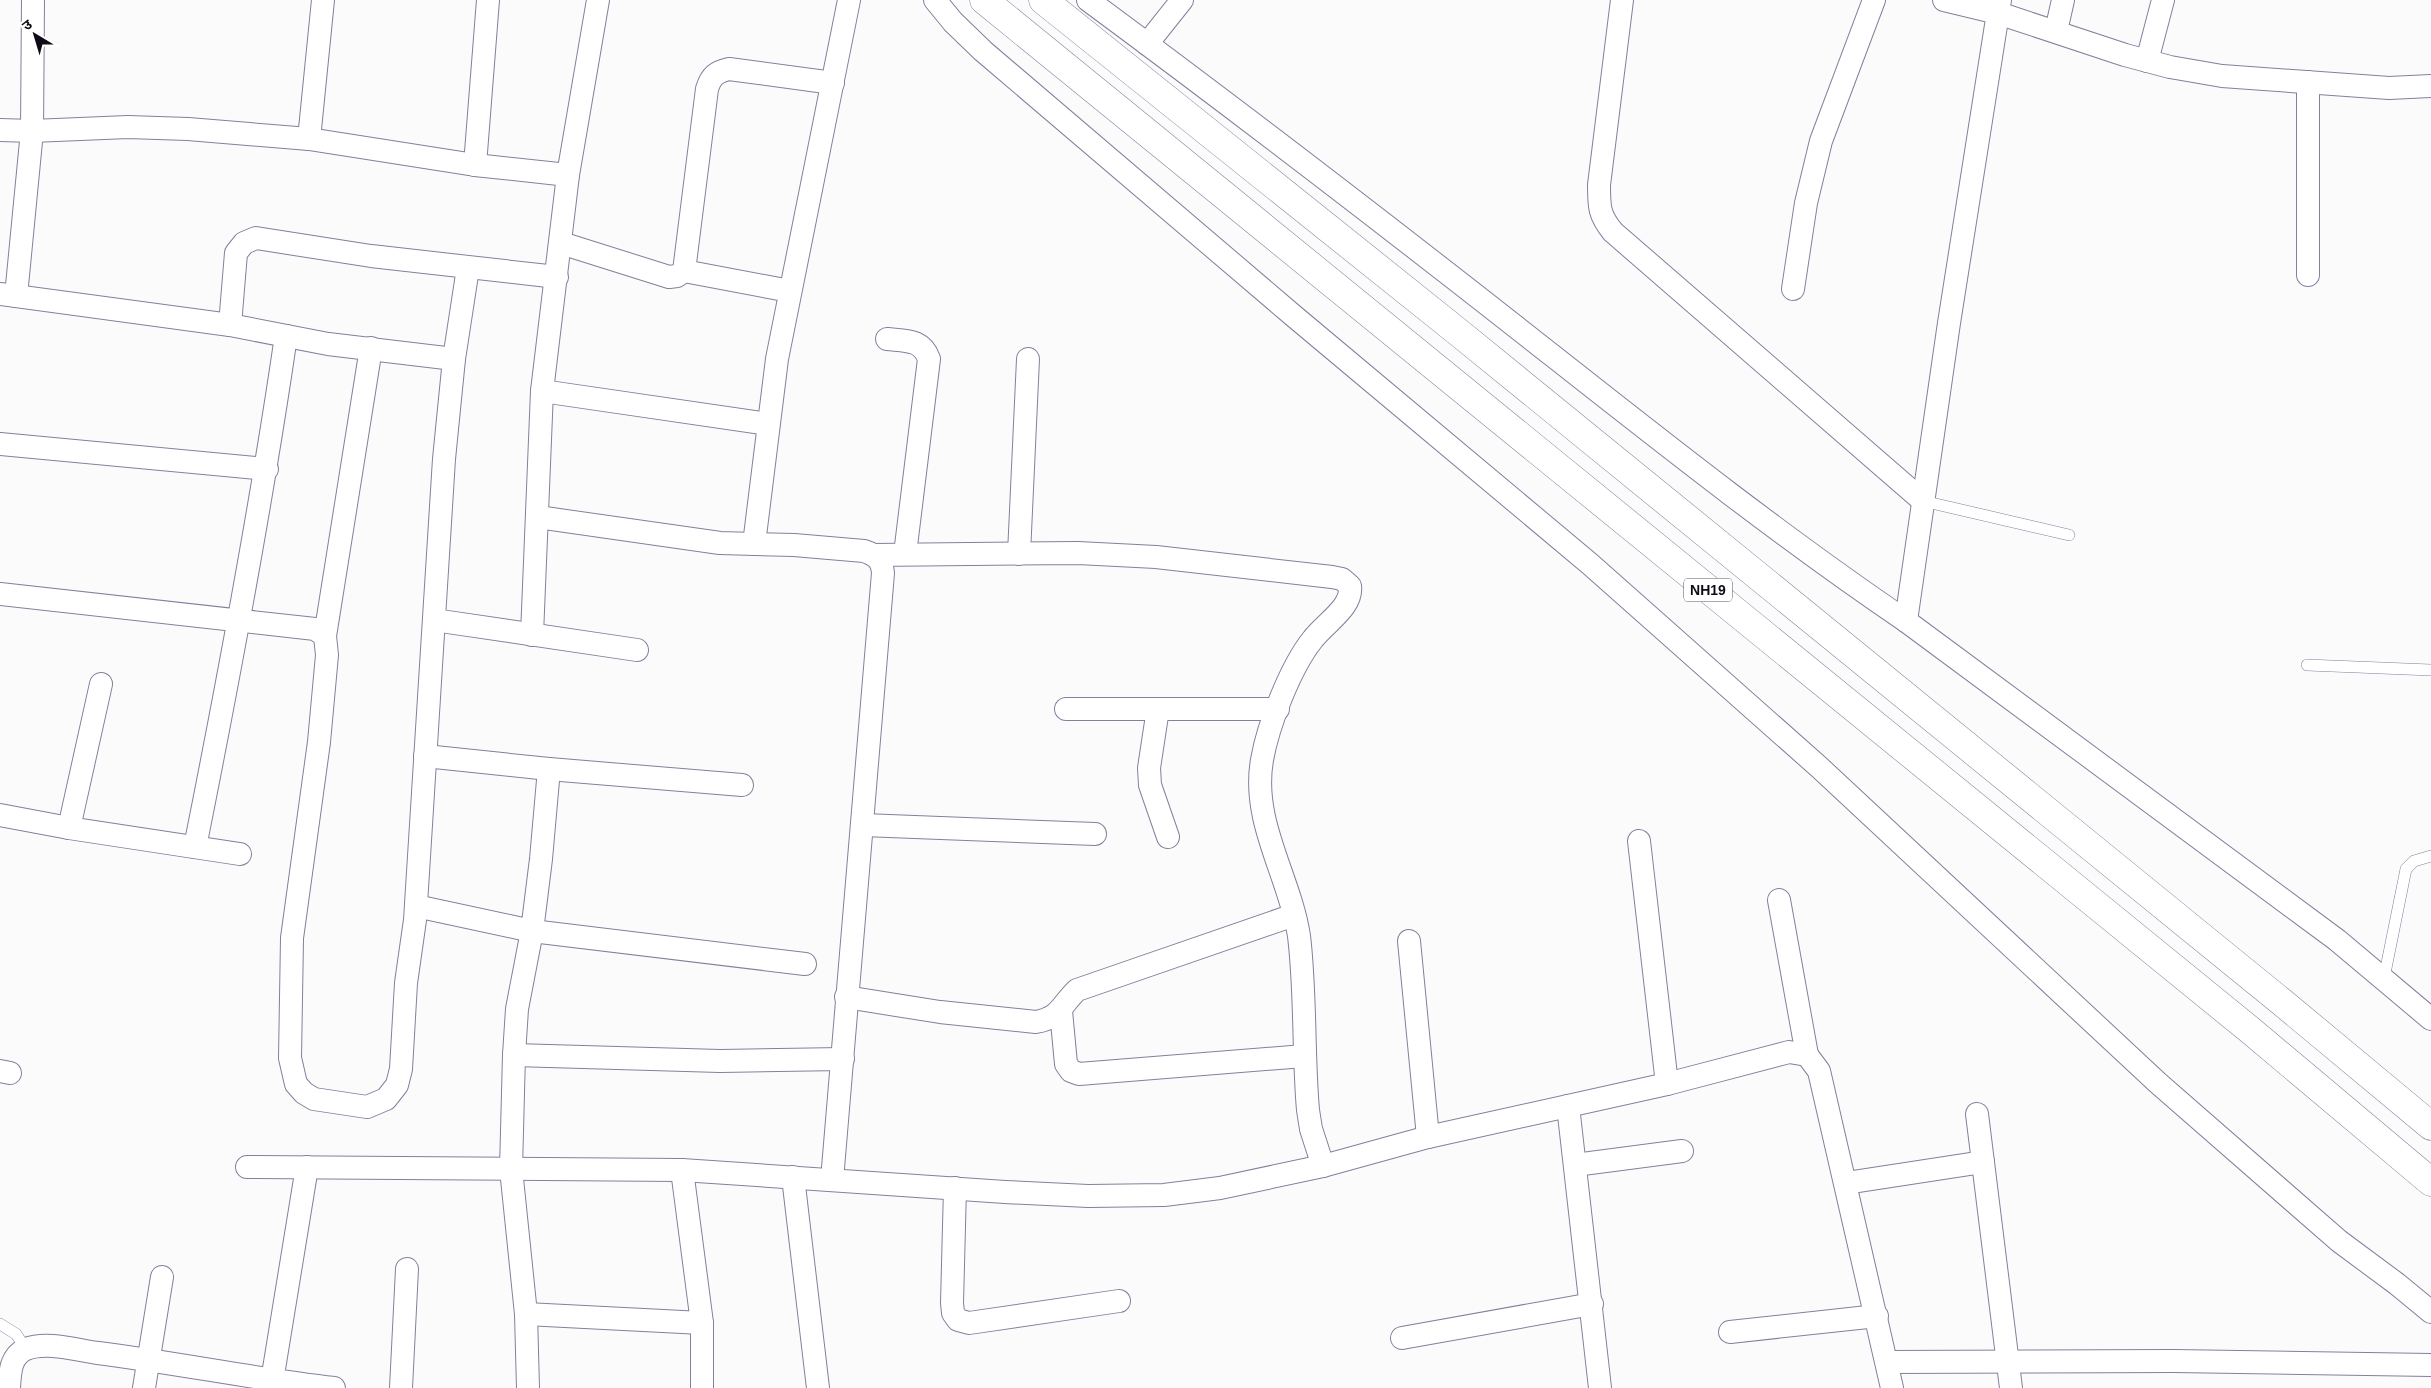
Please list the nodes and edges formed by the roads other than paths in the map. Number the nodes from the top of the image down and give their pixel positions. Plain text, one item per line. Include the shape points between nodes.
1 (33, 0) edge
2 (323, 0) edge
3 (488, 0) edge
4 (598, 0) edge
5 (849, 0) edge
6 (936, 0) edge
7 (984, 0) edge
8 (1043, 0) edge
9 (1088, 0) edge
10 (1182, 0) edge
11 (1622, 0) edge
12 (1874, 0) edge
13 (1944, 0) edge
14 (2063, 0) edge
15 (2163, 0) edge
16 (1999, 6) edge
17 (2056, 31) junction
18 (1147, 44) junction
19 (2147, 61) junction
20 (2308, 82) junction
21 (833, 83) junction
22 (2431, 86) edge
23 (0, 130) edge
24 (32, 131) junction
25 (309, 139) junction
26 (475, 165) junction
27 (568, 175) junction
28 (561, 243) junction
29 (468, 268) junction
30 (684, 272) junction
31 (2308, 275) dead end
32 (557, 277) junction
33 (1793, 289) dead end
34 (790, 291) junction
35 (8, 295) edge
36 (230, 325) junction
37 (286, 336) junction
38 (887, 339) dead end
39 (371, 348) junction
40 (454, 359) junction
41 (1028, 359) dead end
42 (542, 391) junction
43 (768, 424) junction
44 (0, 444) edge
45 (267, 469) junction
46 (1923, 502) junction
47 (538, 517) junction
48 (2069, 534) dead end
49 (754, 544) junction
50 (874, 554) junction
51 (905, 554) junction
52 (1019, 554) junction
53 (0, 594) edge
54 (240, 620) junction
55 (434, 620) junction
56 (1906, 621) junction
57 (532, 634) junction
58 (325, 636) junction
59 (637, 650) dead end
60 (2307, 665) dead end
61 (2431, 670) edge
62 (101, 684) dead end
63 (1066, 709) dead end
64 (1158, 709) junction
65 (1278, 709) junction
66 (425, 756) junction
67 (549, 769) junction
68 (742, 785) dead end
69 (0, 814) edge
70 (863, 825) junction
71 (69, 828) junction
72 (1095, 834) dead end
73 (1168, 837) dead end
74 (1639, 840) dead end
75 (195, 847) junction
76 (240, 854) dead end
77 (2431, 856) edge
78 (1779, 900) dead end
79 (416, 906) junction
80 (1294, 915) junction
81 (532, 931) junction
82 (1409, 941) dead end
83 (805, 964) dead end
84 (2384, 978) junction
85 (846, 997) junction
86 (1061, 1011) junction
87 (2431, 1019) edge
88 (514, 1054) junction
89 (1304, 1056) junction
90 (1807, 1056) junction
91 (843, 1059) junction
92 (1667, 1084) junction
93 (1568, 1106) junction
94 (1977, 1114) dead end
95 (2431, 1126) edge
96 (1428, 1137) junction
97 (1682, 1151) dead end
98 (1983, 1162) junction
99 (1575, 1165) junction
100 (1323, 1166) junction
101 (247, 1167) dead end
102 (307, 1167) junction
103 (511, 1169) junction
104 (682, 1170) junction
105 (792, 1177) junction
106 (832, 1180) junction
107 (2431, 1182) edge
108 (1846, 1183) junction
109 (955, 1188) junction
110 (407, 1269) dead end
111 (162, 1276) dead end
112 (1119, 1301) dead end
113 (1592, 1304) junction
114 (2431, 1312) edge
115 (526, 1314) junction
116 (1877, 1316) junction
117 (702, 1323) junction
118 (0, 1324) edge
119 (1730, 1332) dead end
120 (1402, 1338) dead end
121 (26, 1350) junction
122 (149, 1359) junction
123 (1887, 1362) junction
124 (2008, 1362) junction
125 (2431, 1365) edge
126 (272, 1381) junction
127 (8, 1388) edge
128 (144, 1388) edge
129 (334, 1388) edge
130 (401, 1388) edge
131 (528, 1388) edge
132 (702, 1388) edge
133 (818, 1388) edge
134 (1600, 1388) edge
135 (1892, 1388) edge
136 (2012, 1388) edge

1 - 24 street
2 - 25 street
3 - 26 street
4 - 27 street
5 - 21 street
6 - 114 street via 983,51 1619,590 1819,767 2158,1083 2279,1190
7 - 107 highway, NH19 via 2242,1024
8 - 95 highway, NH19 via 1458,332
9 - 18 street
10 - 18 street
11 - 46 street via 1598,185 1602,219
12 - 33 street via 1821,141 1806,203
13 - 16 street
14 - 17 street
15 - 19 street
16 - 17 street
16 - 46 street
17 - 19 street
18 - 56 street via 1764,519
19 - 20 street via 2222,76
20 - 22 street via 2389,88
20 - 31 street
21 - 30 street via 729,68 710,78
21 - 34 street
23 - 24 street
24 - 25 street via 128,127
24 - 35 street
25 - 26 street
26 - 27 street
27 - 28 street
28 - 30 street via 669,277
28 - 32 street
29 - 32 street
29 - 36 street via 256,238 244,243 236,253
29 - 40 street
30 - 34 street
32 - 42 street
34 - 43 street
35 - 36 street
36 - 37 street
37 - 39 street
37 - 45 street
38 - 51 street via 918,342 929,359
39 - 40 street
39 - 58 street
40 - 55 street
41 - 52 street
42 - 43 street
42 - 47 street
43 - 49 street
44 - 45 street
45 - 54 street
46 - 48 lane
46 - 56 street
47 - 49 street via 720,543
47 - 57 street
49 - 50 street
50 - 51 street
50 - 70 street via 882,564 883,573
51 - 52 street
52 - 65 street via 1156,557 1342,579 1350,586 1352,595 1307,646
53 - 54 street
54 - 58 street via 315,629
54 - 75 street
55 - 57 street
55 - 66 street
56 - 84 street
57 - 59 street
58 - 79 street via 327,655 319,742 292,938 290,1058 296,1084 314,1099 367,1107 386,1099 397,1085
60 - 61 lane
62 - 71 street
63 - 64 street
64 - 65 street
64 - 73 street via 1149,768 1150,785
65 - 80 street via 1262,761 1262,806
66 - 67 street
66 - 79 street
67 - 68 street
67 - 81 street
69 - 71 street
70 - 72 street
70 - 85 street
71 - 75 street
74 - 92 street
75 - 76 street
77 - 84 lane via 2414,861 2406,869
78 - 90 street
79 - 81 street
80 - 86 street via 1083,988 1067,1000
80 - 89 street via 1301,958
81 - 83 street
81 - 88 street via 517,1009
82 - 96 street
84 - 87 street
85 - 86 street via 940,1012 1036,1022 1049,1020
85 - 91 street
86 - 89 street via 1066,1064 1079,1074
88 - 91 street via 720,1061
88 - 103 street
89 - 100 street via 1311,1129
90 - 92 street via 1789,1052
90 - 108 street via 1819,1071
91 - 106 street
92 - 93 street
93 - 96 street
93 - 99 street
94 - 98 street
96 - 100 street
97 - 99 street
98 - 108 street
98 - 124 street
99 - 113 street
100 - 109 street via 1220,1188 1164,1195 1088,1196
101 - 102 street
102 - 103 street
102 - 126 street
103 - 104 street
103 - 115 street
104 - 105 street
104 - 117 street
105 - 106 street
105 - 133 street
106 - 109 street
108 - 116 street
109 - 112 street via 952,1303 958,1320 969,1323
110 - 130 street
111 - 122 street
113 - 120 street
113 - 134 street
115 - 117 street
115 - 131 street
116 - 119 street
116 - 123 street
117 - 132 street
118 - 121 lane via 16,1334
121 - 122 street via 44,1346
121 - 127 street via 14,1358
122 - 126 street
122 - 128 street
123 - 124 street
123 - 135 street
124 - 125 street
124 - 136 street
126 - 129 street

